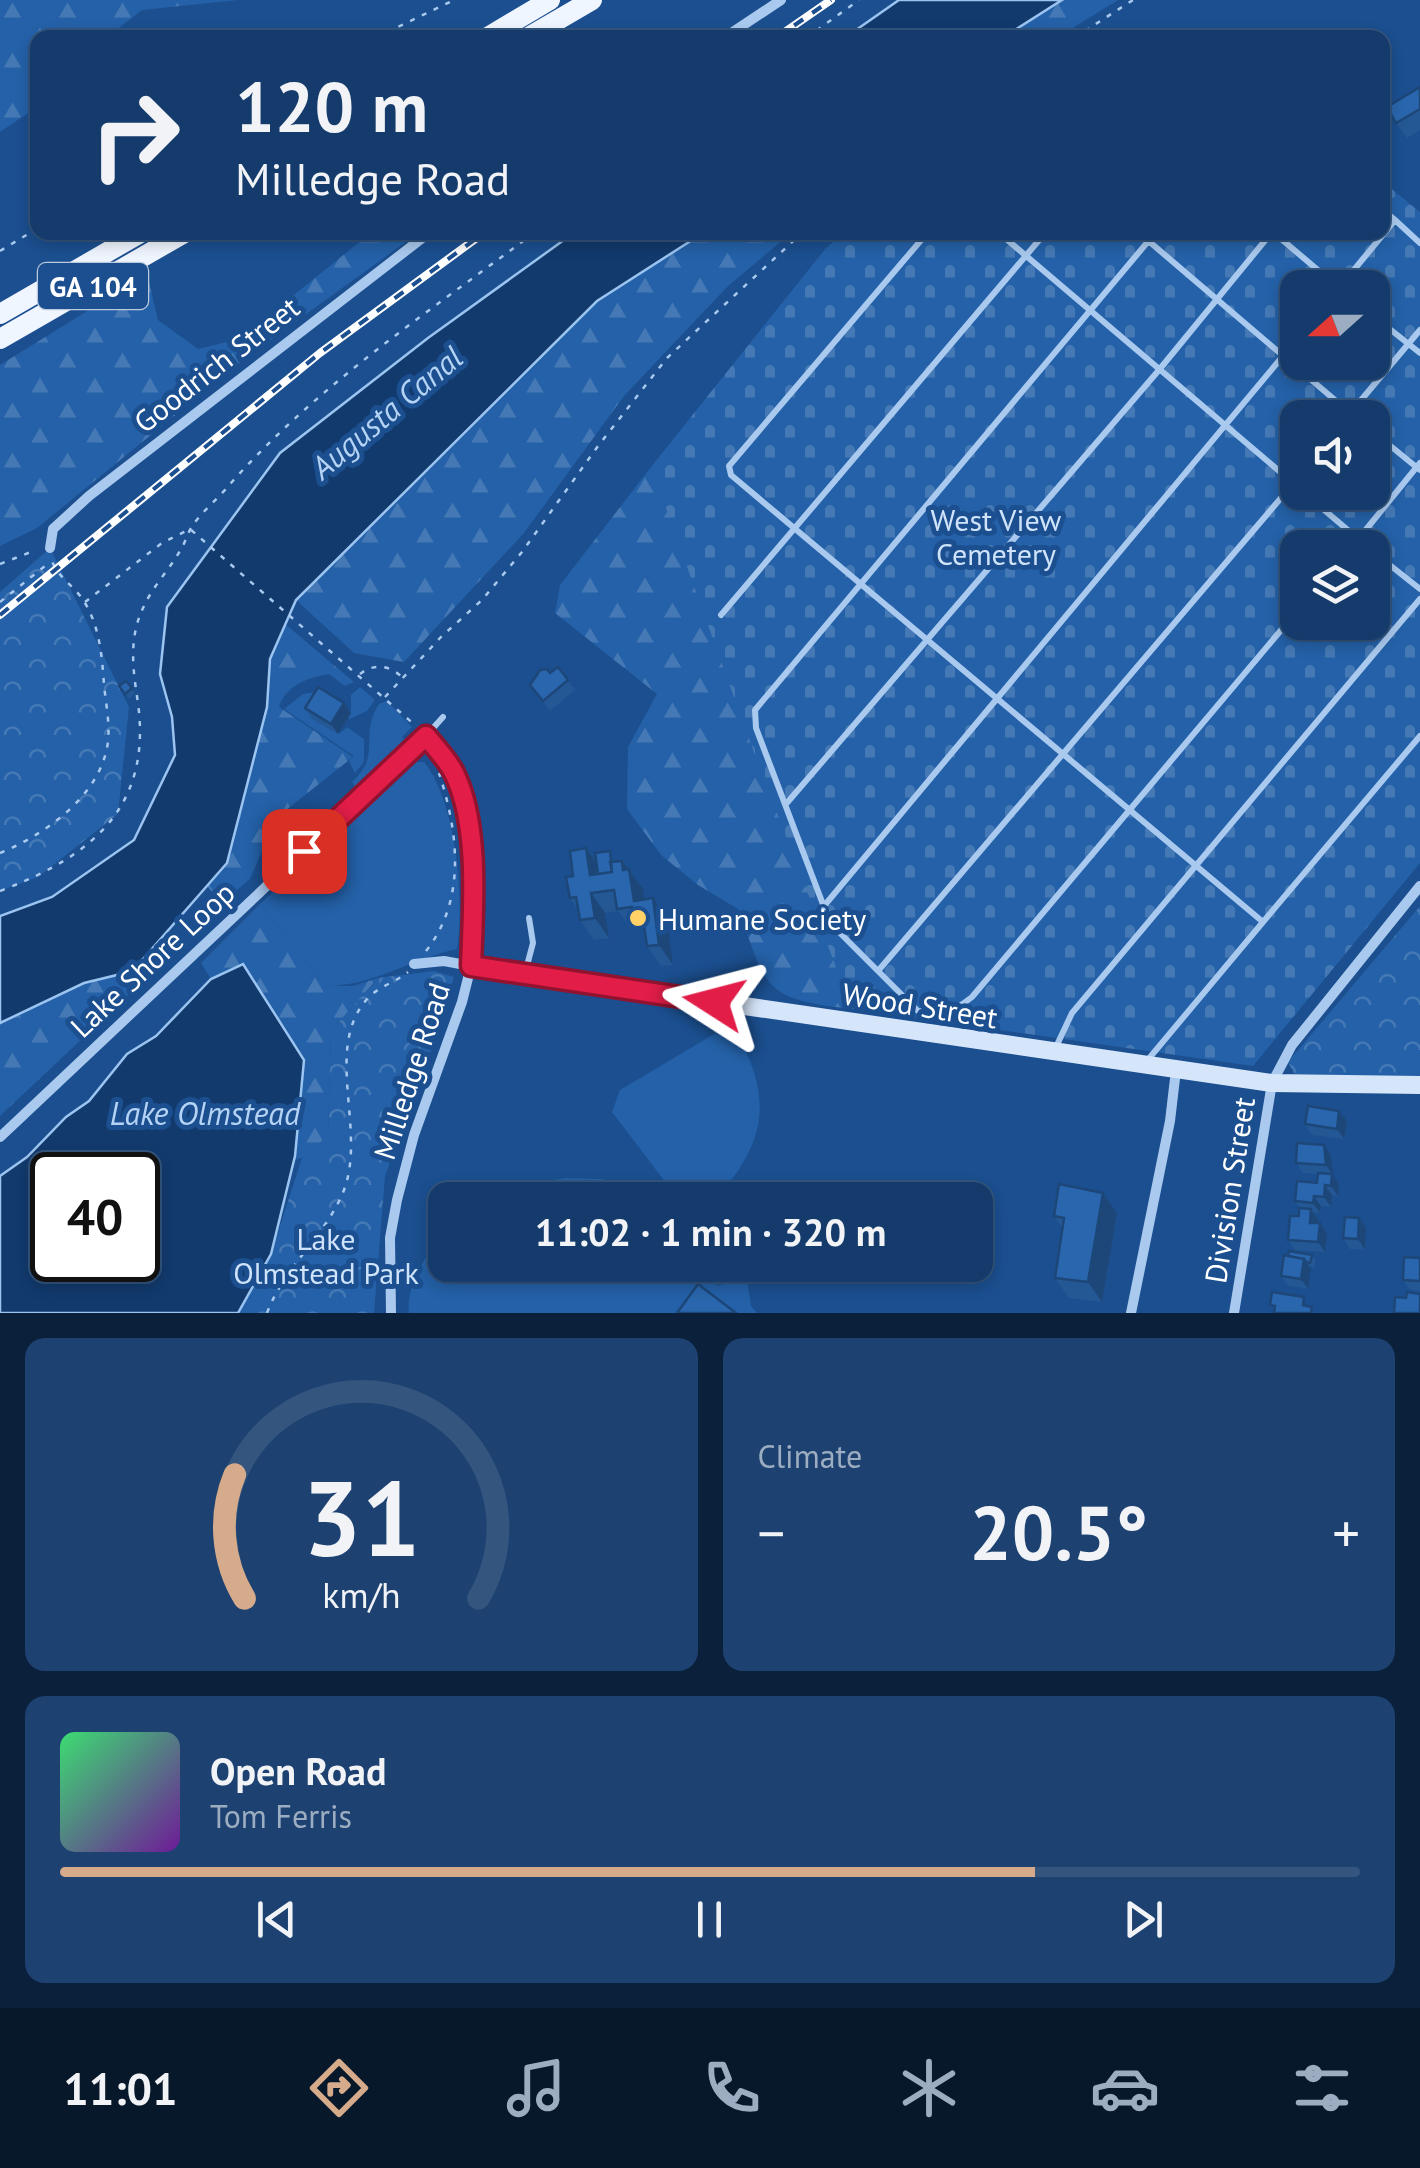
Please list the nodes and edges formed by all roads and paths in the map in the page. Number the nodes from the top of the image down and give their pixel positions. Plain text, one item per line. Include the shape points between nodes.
1 (454, 0) edge
2 (550, 0) edge
3 (592, 0) edge
4 (782, 0) edge
5 (859, 0) edge
6 (1133, 0) edge
7 (392, 30) edge
8 (499, 30) edge
9 (541, 30) edge
10 (736, 30) edge
11 (817, 30) edge
12 (1086, 30) edge
13 (1390, 216) edge
14 (1394, 220) junction
15 (1390, 225) edge
16 (30, 233) edge
17 (128, 240) edge
18 (172, 240) edge
19 (420, 240) edge
20 (524, 240) edge
21 (794, 240) edge
22 (921, 240) edge
23 (1007, 240) edge
24 (1039, 240) edge
25 (1265, 240) edge
26 (1282, 240) edge
27 (1378, 240) edge
28 (1148, 242) joint
29 (1420, 243) edge
30 (0, 250) edge
31 (1026, 256) junction
32 (1317, 270) edge
33 (1354, 270) edge
34 (1217, 297) junction
35 (1091, 312) junction
36 (0, 314) edge
37 (1390, 330) edge
38 (1420, 330) edge
39 (0, 339) edge
40 (1408, 344) junction
41 (1280, 353) edge
42 (1420, 354) edge
43 (1280, 360) edge
44 (1159, 370) junction
45 (1310, 380) edge
46 (1333, 400) edge
47 (1364, 400) edge
48 (1226, 427) junction
49 (1390, 445) edge
50 (1419, 467) edge
51 (1280, 470) edge
52 (1280, 502) edge
53 (1325, 510) edge
54 (190, 528) junction
55 (794, 530) junction
56 (1348, 530) edge
57 (1366, 530) edge
58 (50, 548) junction
59 (52, 561) junction
60 (0, 564) edge
61 (1390, 565) edge
62 (861, 586) junction
63 (1420, 589) edge
64 (1420, 599) edge
65 (0, 602) edge
66 (85, 602) junction
67 (721, 615) dead end
68 (1280, 631) edge
69 (924, 639) junction
70 (359, 675) junction
71 (403, 678) junction
72 (385, 697) junction
73 (998, 701) junction
74 (443, 717) dead end
75 (422, 731) junction
76 (1420, 736) edge
77 (1062, 755) junction
78 (432, 762) dead end
79 (786, 804) junction
80 (1128, 810) junction
81 (0, 853) edge
82 (1194, 866) junction
83 (1420, 886) edge
84 (0, 891) edge
85 (824, 907) junction
86 (529, 918) dead end
87 (1263, 922) junction
88 (414, 964) junction
89 (471, 966) junction
90 (878, 971) junction
91 (525, 974) junction
92 (1054, 1053) junction
93 (1143, 1065) junction
94 (1176, 1070) junction
95 (1272, 1083) junction
96 (1420, 1085) edge
97 (0, 1136) edge
98 (267, 1313) edge
99 (391, 1313) edge
100 (1132, 1313) edge
101 (1234, 1313) edge

1 - 7 path
2 - 8 main road
3 - 9 main road
4 - 10 street
5 - 11 path
6 - 12 path
13 - 14 lane
14 - 15 lane
14 - 29 lane
16 - 30 path
17 - 36 main road, GA 104
18 - 39 main road, GA 104
19 - 58 street, Goodrich Street via 88,496 54,529
20 - 54 path via 332,383
21 - 71 path via 667,358 522,552
22 - 55 lane via 729,466 731,476
23 - 31 lane
24 - 31 lane
25 - 34 lane
26 - 32 lane
27 - 33 lane
28 - 34 lane
28 - 35 lane
31 - 35 lane
31 - 55 lane
34 - 41 lane
34 - 44 lane
35 - 44 lane
35 - 62 lane
37 - 40 lane
38 - 40 lane
40 - 42 lane
40 - 47 lane
43 - 48 lane
44 - 48 lane
44 - 69 lane
45 - 46 lane
48 - 51 lane
48 - 73 lane
49 - 50 lane
50 - 57 lane
52 - 77 lane
53 - 56 lane
54 - 66 path
54 - 70 path
54 - 84 path via 134,633 140,736 129,795 78,851
55 - 62 lane
55 - 67 lane
58 - 59 path
58 - 60 path
59 - 65 path
59 - 66 path
61 - 63 lane
62 - 69 lane
62 - 79 lane via 755,710
64 - 82 lane
66 - 81 path via 102,660 108,746 102,765 66,812
68 - 80 lane
69 - 73 lane
69 - 79 lane
70 - 71 path via 378,666
70 - 72 path
71 - 72 path
72 - 75 path
73 - 77 lane
73 - 85 lane
74 - 75 lane
75 - 89 street, Milledge Road via 452,768 468,819
75 - 97 street, Lake Shore Loop
76 - 87 lane
77 - 80 lane
77 - 90 lane
78 - 88 path via 447,801 457,863 442,925
79 - 85 lane
80 - 82 lane
80 - 90 lane via 952,1013 918,1010
82 - 87 lane
82 - 92 lane via 1072,1013
83 - 95 street, Division Street via 1292,1045
85 - 90 lane
86 - 91 lane via 533,943
87 - 93 lane
88 - 89 street, Wood Street
88 - 98 path via 374,992 350,1024 351,1159 345,1186
89 - 91 street, Wood Street
89 - 99 street, Milledge Road via 397,1200
91 - 92 street, Wood Street
92 - 93 street, Wood Street
93 - 94 street, Wood Street
94 - 95 street, Wood Street
94 - 100 street
95 - 96 street, Wood Street
95 - 101 street, Division Street

